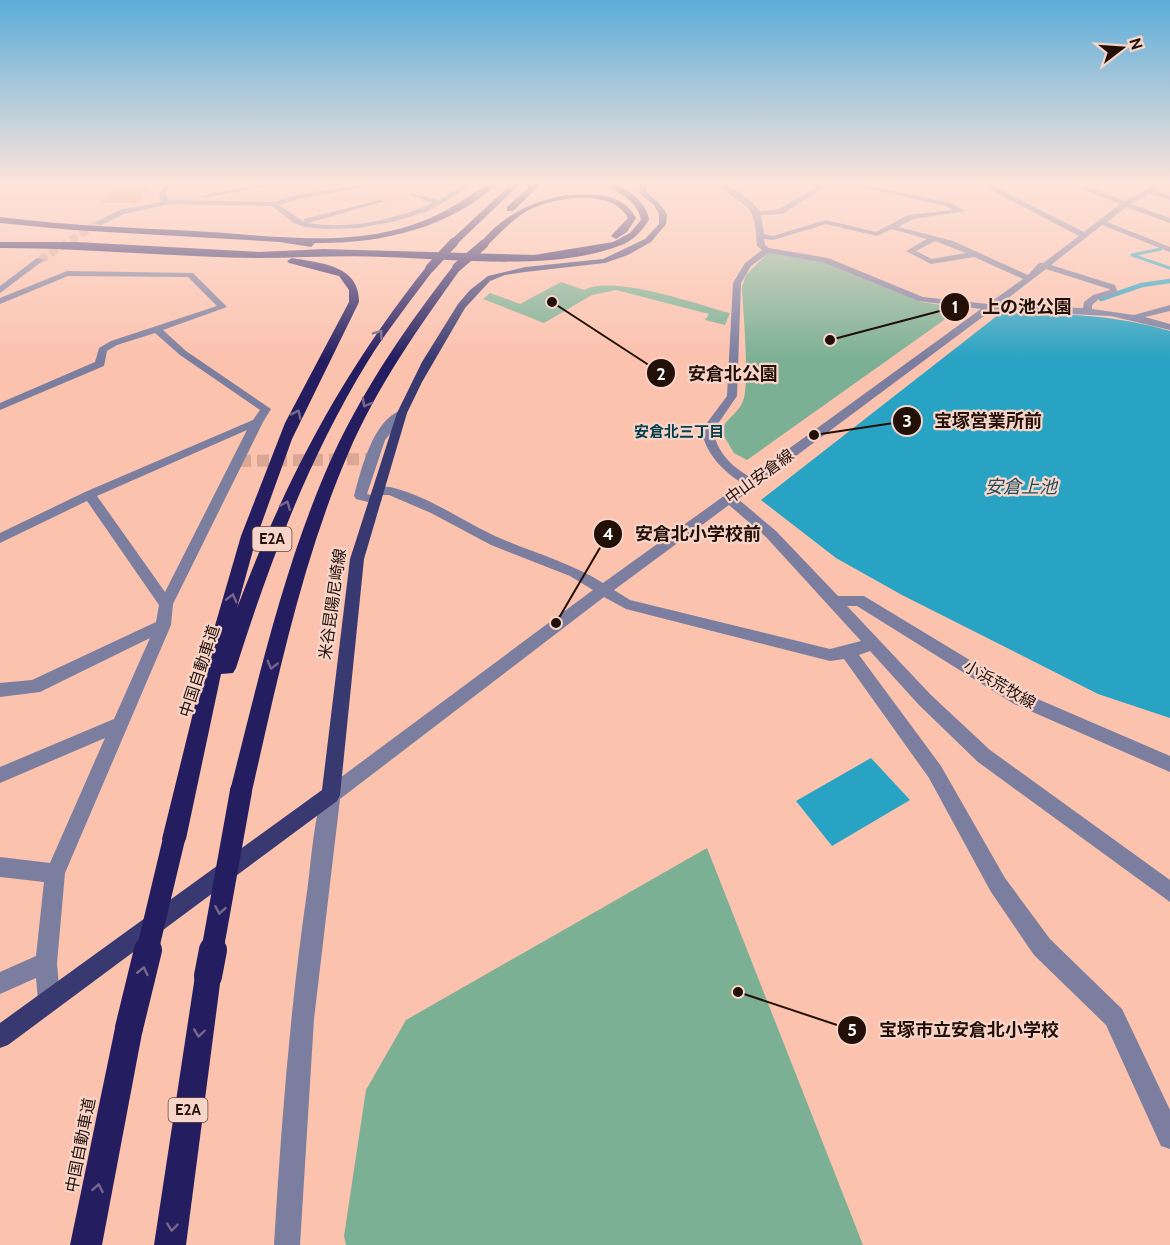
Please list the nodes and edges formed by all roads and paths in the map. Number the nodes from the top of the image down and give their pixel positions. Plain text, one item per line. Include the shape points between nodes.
1 (64, 242) edge
2 (300, 242) edge
3 (454, 242) edge
4 (482, 242) edge
5 (595, 242) edge
6 (615, 242) edge
7 (645, 242) edge
8 (761, 242) edge
9 (926, 242) edge
10 (944, 242) edge
11 (1073, 242) edge
12 (1151, 242) edge
13 (480, 244) joint
14 (0, 245) edge
15 (76, 245) junction
16 (767, 250) junction
17 (1170, 250) edge
18 (975, 254) junction
19 (259, 255) junction
20 (40, 260) tunnel mouth
21 (1042, 265) junction
22 (1026, 277) junction
23 (0, 290) edge
24 (0, 301) edge
25 (986, 307) junction
26 (1170, 308) edge
27 (1088, 309) junction
28 (1137, 316) junction
29 (1170, 327) edge
30 (156, 329) junction
31 (0, 407) edge
32 (402, 413) junction
33 (257, 422) junction
34 (751, 483) junction
35 (89, 495) junction
36 (377, 495) junction
37 (729, 498) junction
38 (0, 538) edge
39 (602, 590) junction
40 (835, 602) junction
41 (166, 604) junction
42 (163, 625) junction
43 (872, 644) junction
44 (848, 652) junction
45 (0, 690) edge
46 (120, 724) junction
47 (1170, 764) edge
48 (0, 775) edge
49 (331, 795) junction
50 (174, 839) junction
51 (0, 867) edge
52 (55, 873) junction
53 (1170, 892) edge
54 (46, 963) junction
55 (0, 983) edge
56 (49, 1000) junction
57 (0, 1037) edge
58 (1170, 1137) edge
59 (86, 1245) edge
60 (170, 1245) edge
61 (288, 1245) edge

1 - 15 highway
2 - 5 highway via 537,252
50 -> 3 highway, 中国自動車道 / E2A, bridge via 226,664 300,470 363,357 397,308
4 - 13 highway
6 - 19 highway via 592,251 513,258 323,252
7 - 32 main road, 米谷昆陽尼崎線 via 603,262 515,270 483,282 460,308
8 - 16 street
9 - 18 street via 910,251 931,262
10 - 18 street
11 - 21 street, 中山安倉線
12 - 17 street
13 -> 60 highway, E2A, bridge via 457,267 392,357 335,469 304,553 241,791 207,975
14 - 15 highway
15 - 19 highway
16 - 25 street via 825,260 925,300
16 - 34 street via 748,265 737,283 732,396 707,431 727,468
18 - 22 street
50 -> 19 highway via 235,587 260,507 284,440 356,298 351,281 339,272
20 - 23 street
21 - 22 street, 中山安倉線
21 - 27 street via 1112,287 1115,291 1096,297 1087,304
22 - 25 street, 中山安倉線
24 - 30 street via 58,275 78,271 190,275 223,307
25 - 27 street
25 - 34 street, 中山安倉線
26 - 28 street
27 - 28 street
28 - 29 street
30 - 31 street via 102,350 100,364
30 - 33 street via 183,353 266,409
32 - 36 main road, 米谷昆陽尼崎線
32 - 36 street via 388,423 369,459 360,496
33 - 35 street
33 - 41 street
34 - 37 street, 中山安倉線
35 - 38 street
35 - 41 street
36 - 39 street via 391,491 436,510 496,542 575,572
36 - 49 main road, 米谷昆陽尼崎線 via 357,559
37 - 39 street, 中山安倉線
37 - 40 street via 771,534
39 - 44 street via 626,604 733,632 830,655
39 - 49 street, 中山安倉線
40 - 43 street
40 - 47 street, 小浜荒牧線 via 859,600 1020,699
41 - 42 street
42 - 45 street via 34,687
42 - 46 street
43 - 44 street
43 - 53 street via 984,756
44 - 58 street via 935,772 998,885 1042,947 1114,1017
46 - 48 street
46 - 52 street
49 - 56 main road
49 - 61 street via 316,892 294,1125
59 -> 50 highway, 中国自動車道 / E2A, bridge via 129,1028
51 - 52 street
52 - 54 street
54 - 55 street
54 - 56 street
56 - 57 main road

